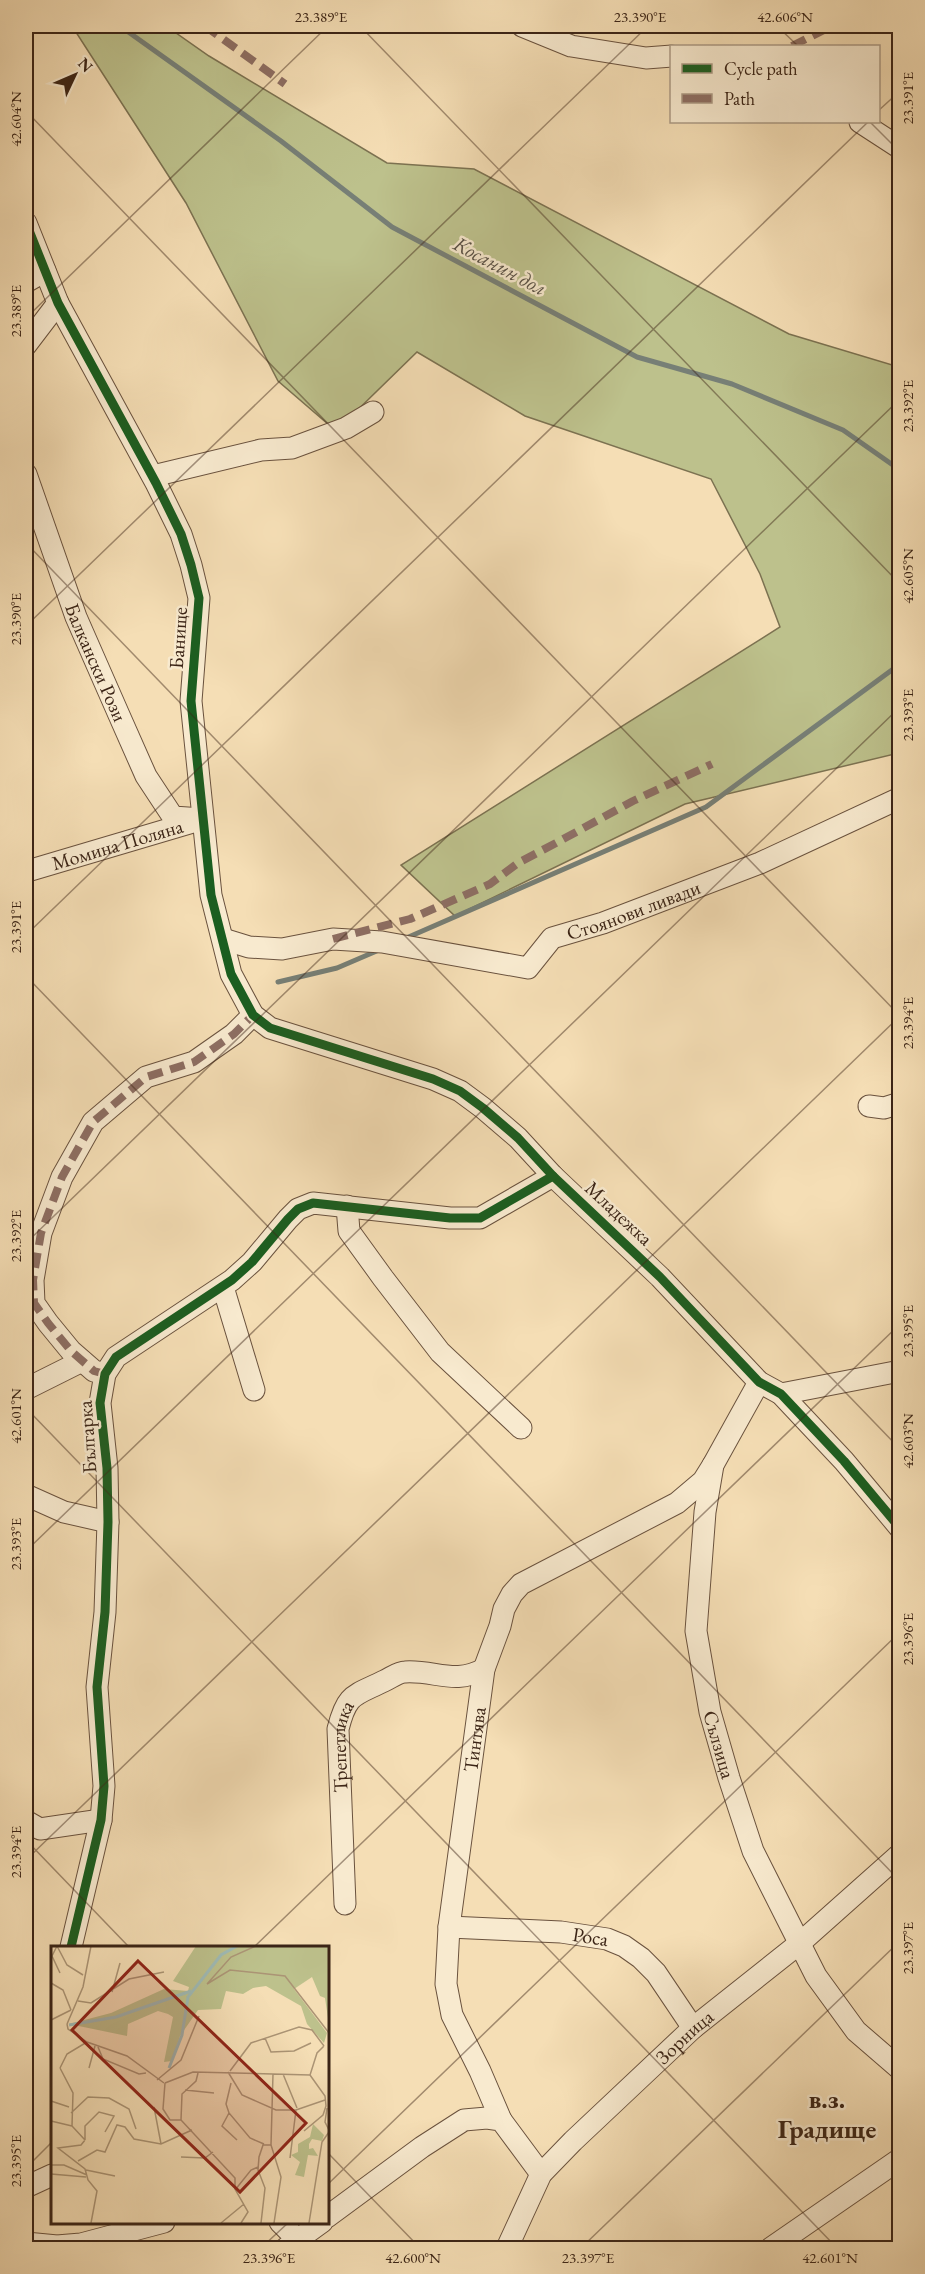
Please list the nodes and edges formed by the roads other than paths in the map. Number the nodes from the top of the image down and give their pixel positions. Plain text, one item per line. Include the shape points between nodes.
1 (529, 27) edge
2 (670, 56) edge
3 (862, 123) edge
4 (900, 148) edge
5 (26, 223) edge
6 (45, 271) junction
7 (26, 282) edge
8 (58, 303) junction
9 (26, 345) edge
10 (373, 412) dead end
11 (26, 474) edge
12 (153, 476) junction
13 (900, 798) edge
14 (202, 819) junction
15 (31, 870) dead end
16 (222, 939) junction
17 (253, 1015) junction
18 (900, 1103) edge
19 (869, 1106) dead end
20 (553, 1176) junction
21 (347, 1206) junction
22 (223, 1287) junction
23 (82, 1361) junction
24 (900, 1371) edge
25 (105, 1374) junction
26 (759, 1382) junction
27 (26, 1389) edge
28 (254, 1390) dead end
29 (781, 1394) junction
30 (521, 1428) dead end
31 (712, 1465) junction
32 (26, 1495) edge
33 (108, 1522) junction
34 (900, 1528) edge
35 (484, 1669) junction
36 (101, 1820) junction
37 (26, 1821) edge
38 (900, 1854) edge
39 (345, 1904) dead end
40 (449, 1927) junction
41 (800, 1943) junction
42 (71, 1946) edge
43 (693, 2028) junction
44 (900, 2069) edge
45 (501, 2120) junction
46 (900, 2159) edge
47 (541, 2174) junction
48 (51, 2175) edge
49 (26, 2187) edge
50 (328, 2216) edge
51 (160, 2223) edge
52 (281, 2223) edge
53 (321, 2223) edge
54 (26, 2243) edge
55 (292, 2244) edge
56 (507, 2248) edge
57 (771, 2248) edge

1 - 2 street via 571,46 646,58
3 - 4 street
5 - 6 street, Банище
6 - 7 street
6 - 8 street, Банище
8 - 9 street
8 - 12 street, Банище
10 - 12 street via 346,428 307,443
11 - 14 street, Балкански Рози via 76,616 146,776 173,817
12 - 14 street, Банище via 181,534 199,598 191,701
13 - 16 street, Стоянови ливади via 760,862 603,923 552,938 528,968 382,942 333,939 282,949 249,947
14 - 15 street, Момина Поляна
14 - 16 street, Банище via 211,895
16 - 17 street, Банище via 231,974
17 - 20 street, Младежка via 270,1028 460,1091 518,1138
17 - 23 street via 234,1034 194,1062 146,1077 93,1122 62,1177 41,1233 33,1280 34,1303
18 - 19 street
20 - 21 street, Българка via 480,1218
20 - 26 street, Младежка via 660,1277
21 - 22 street, Българка via 313,1203 298,1209 252,1263
21 - 30 street via 349,1231 440,1352
22 - 25 street, Българка via 116,1357
22 - 28 street
23 - 25 street
23 - 27 street
24 - 29 street
25 - 33 street, Българка via 100,1403
26 - 29 street, Младежка
26 - 31 street, Сълзица
29 - 34 street, Младежка
31 - 35 street, Тинтява via 703,1481 677,1503 521,1584 504,1609
31 - 41 street, Сълзица via 696,1631 710,1712 753,1851
32 - 33 street via 64,1512
33 - 36 street, Българка via 97,1687 104,1768
35 - 39 street, Трепетлика via 467,1677 403,1672 361,1690 343,1711 338,1729
35 - 40 street, Тинтява
36 - 37 street via 40,1829
36 - 42 street, Българка
38 - 41 street, Зорница
40 - 43 street, Роса via 561,1932 607,1939 641,1958 656,1973
40 - 45 street, Тинтява via 446,1984 452,2015
41 - 43 street, Зорница
41 - 44 street, Сълзица via 816,1976 856,2031
43 - 47 street, Зорница
45 - 47 street, Тинтява
45 - 50 street via 464,2120
46 - 57 street
47 - 56 street, Зорница
48 - 49 street
51 - 54 street via 81,2244
52 - 55 street
53 - 55 street

